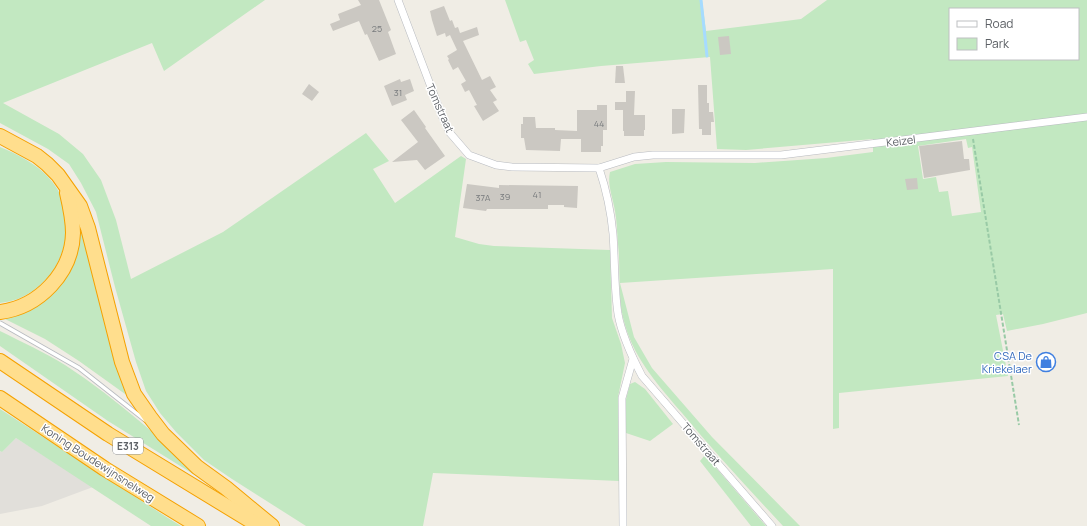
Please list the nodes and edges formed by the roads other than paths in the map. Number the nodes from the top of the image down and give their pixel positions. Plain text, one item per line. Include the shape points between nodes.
1 (398, 0) edge
2 (1087, 117) edge
3 (0, 136) edge
4 (715, 155) joint
5 (599, 168) junction
6 (65, 185) junction
7 (0, 312) edge
8 (0, 323) edge
9 (633, 359) junction
10 (0, 361) edge
11 (0, 398) edge
12 (163, 434) junction
13 (198, 526) edge
14 (259, 526) edge
15 (272, 526) edge
16 (623, 526) edge
17 (772, 526) edge

1 - 5 street, Tomstraat via 442,116 450,132 469,155 496,165 512,167
2 - 4 street, Keizel via 781,155
3 - 6 highway via 37,156
4 - 5 street, Tomstraat via 634,157
5 - 9 street, Tomstraat via 613,232 618,314
6 - 7 highway via 73,220 73,234 63,269 56,280 30,303
6 - 12 highway via 80,206 88,228 122,362 134,394
8 - 12 lane via 80,368
9 - 16 street via 622,398
9 - 17 street, Tomstraat via 642,376
10 - 14 highway, E313 via 108,434
11 - 13 highway, Koning Boudewijnsnelweg via 105,469
12 - 15 highway via 197,467

